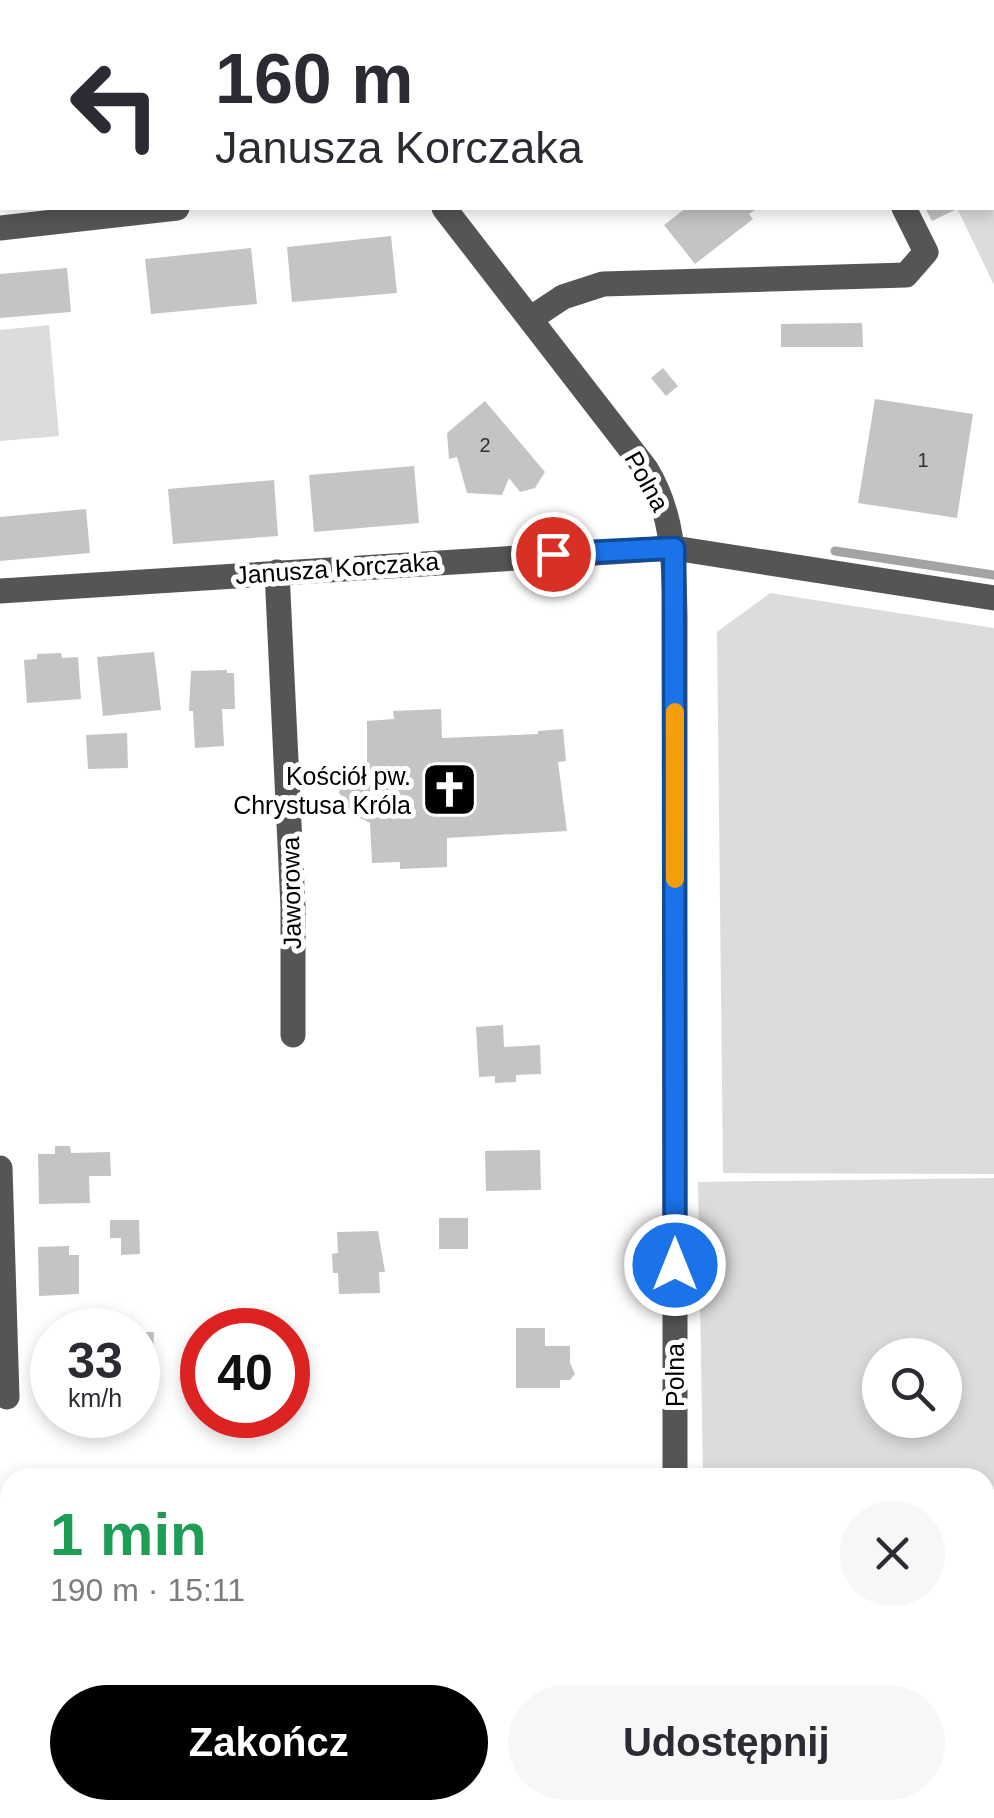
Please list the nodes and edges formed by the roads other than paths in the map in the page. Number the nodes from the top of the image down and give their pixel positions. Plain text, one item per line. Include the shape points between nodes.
1 (158, 210) edge
2 (446, 210) edge
3 (905, 210) edge
4 (0, 228) edge
5 (530, 319) junction
6 (674, 548) junction
7 (277, 572) junction
8 (0, 591) edge
9 (994, 598) edge
10 (292, 1035) dead end
11 (0, 1168) edge
12 (7, 1397) dead end
13 (675, 1468) edge

1 - 4 street
2 - 5 street, Polna
3 - 5 street via 926,252 906,274 603,284 562,297
5 - 6 street, Polna via 646,469
6 - 7 street, Janusza Korczaka
6 - 9 street, Janusza Korczaka
6 - 13 street, Polna
7 - 8 street, Janusza Korczaka
7 - 10 street, Jaworowa via 294,907
11 - 12 street

